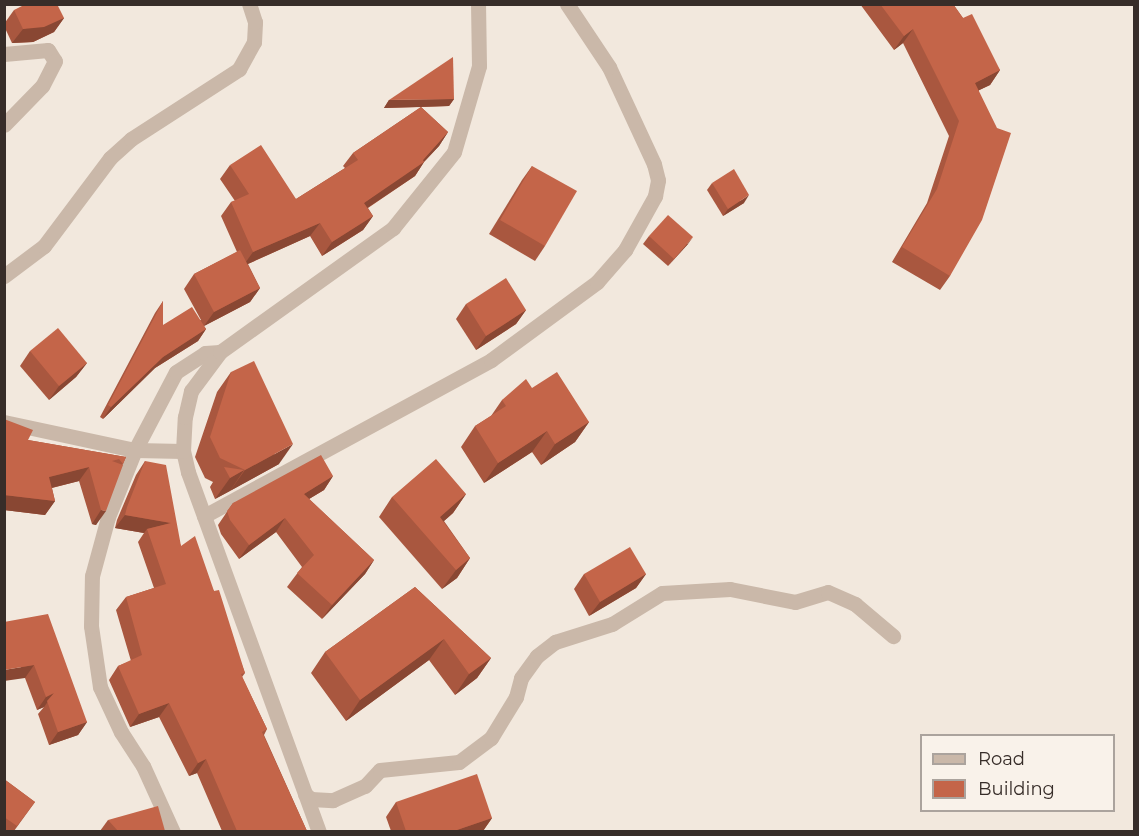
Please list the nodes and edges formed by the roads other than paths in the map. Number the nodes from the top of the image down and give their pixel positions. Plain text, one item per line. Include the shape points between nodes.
1 (249, 4) edge
2 (478, 4) edge
3 (567, 4) edge
4 (4, 54) edge
5 (4, 125) edge
6 (4, 276) edge
7 (220, 352) junction
8 (4, 422) edge
9 (135, 450) junction
10 (183, 451) junction
11 (204, 516) junction
12 (893, 636) dead end
13 (304, 794) junction
14 (173, 831) edge
15 (319, 831) edge

1 - 6 street via 255,22 254,42 239,69 110,158 44,246
2 - 7 street via 479,66 469,108 454,152 430,185 393,228
3 - 11 street via 609,67 658,180 655,196 625,250 597,282 491,360
4 - 5 street via 48,50 55,61 42,86
7 - 9 street via 204,353 176,372
7 - 10 street via 191,391
8 - 9 street
9 - 10 street
9 - 14 street via 108,517 92,576 91,626 100,687
10 - 11 street
11 - 13 street
12 - 13 street via 855,604 828,592 795,602 729,589 662,593 612,624 555,642 537,656 521,678 516,697 491,738 459,762 381,770 365,786 333,800 311,799
13 - 15 street

